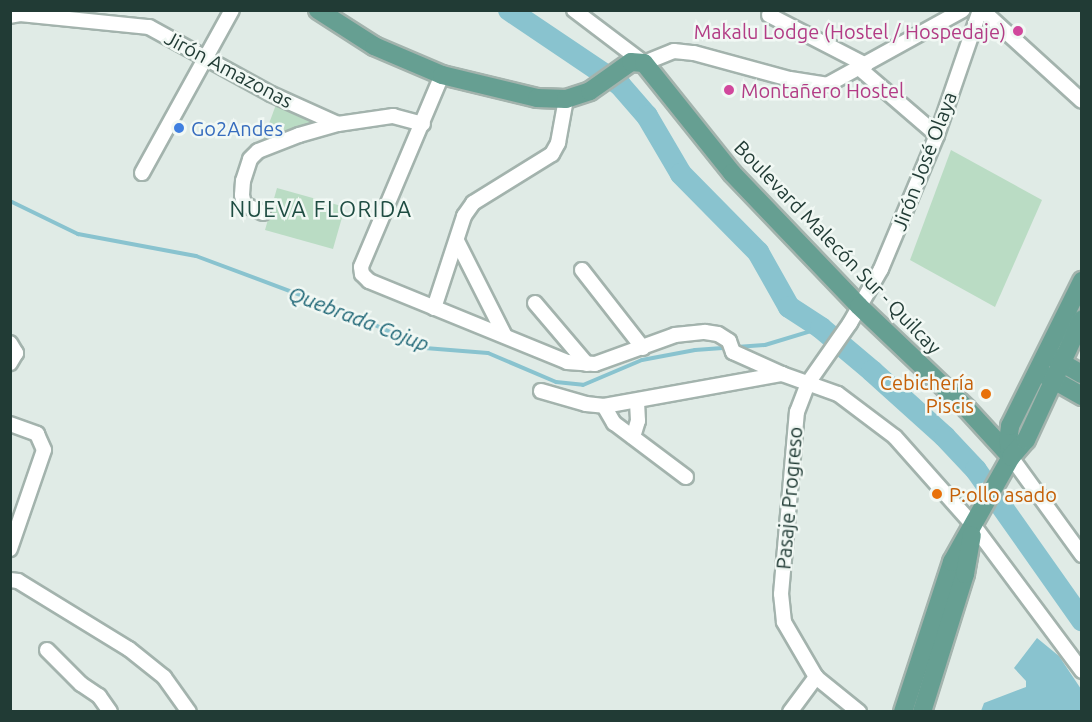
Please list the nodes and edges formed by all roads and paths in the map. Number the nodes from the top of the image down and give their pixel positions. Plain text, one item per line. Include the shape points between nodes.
1 (232, 10) edge
2 (318, 10) edge
3 (574, 10) edge
4 (963, 10) edge
5 (981, 10) edge
6 (769, 15) dead end
7 (10, 16) edge
8 (205, 58) junction
9 (637, 63) junction
10 (863, 66) junction
11 (442, 75) junction
12 (566, 99) junction
13 (1082, 101) edge
14 (338, 124) junction
15 (423, 124) junction
16 (937, 135) junction
17 (142, 172) dead end
18 (263, 213) dead end
19 (457, 241) junction
20 (582, 270) dead end
21 (1082, 281) edge
22 (535, 303) dead end
23 (860, 306) junction
24 (434, 308) junction
25 (1082, 319) edge
26 (850, 323) joint
27 (505, 336) junction
28 (10, 343) edge
29 (643, 348) junction
30 (1054, 359) junction
31 (10, 363) edge
32 (587, 364) junction
33 (782, 374) junction
34 (1082, 374) edge
35 (813, 376) junction
36 (1046, 376) junction
37 (541, 391) dead end
38 (1082, 396) edge
39 (637, 401) junction
40 (604, 406) junction
41 (10, 424) edge
42 (633, 437) junction
43 (1008, 464) junction
44 (686, 477) dead end
45 (978, 519) junction
46 (10, 549) edge
47 (1082, 555) edge
48 (10, 580) edge
49 (47, 650) dead end
50 (1082, 671) edge
51 (816, 677) junction
52 (110, 711) edge
53 (189, 711) edge
54 (790, 711) edge
55 (859, 711) edge
56 (903, 711) edge
57 (922, 711) edge

1 - 8 street
2 - 11 main road via 374,46
3 - 9 street, Boulevard Malecón Sur - Quilcay
4 - 10 street
5 - 13 street
5 - 16 street, Jirón José Olaya
6 - 10 street
7 - 8 street, Jirón Amazonas via 149,27
8 - 14 street, Jirón Amazonas
8 - 17 street
9 - 10 street via 674,51 694,53 826,86
9 - 12 main road via 590,91
9 - 23 main road, Boulevard Malecón Sur - Quilcay via 732,173
10 - 16 street
11 - 12 main road via 537,98
11 - 15 street
12 - 19 street via 552,154 473,203 464,216
14 - 15 street via 393,116
14 - 18 street via 254,154 242,195 244,204
15 - 24 street via 361,267 369,281
16 - 23 street, Jirón José Olaya via 881,269
19 - 24 street
19 - 27 street
20 - 29 street
21 - 30 main road
22 - 32 street
23 - 26 street, Jirón José Olaya
23 - 43 main road, Boulevard Malecón Sur - Quilcay via 967,409
24 - 27 street
25 - 30 main road
26 - 35 street, Pasaje Progreso
27 - 32 street via 550,357
28 - 31 street via 16,353
29 - 32 street
29 - 33 street via 675,335 718,334 731,347
30 - 34 main road
30 - 36 main road
33 - 35 street
33 - 39 street
35 - 45 street via 895,436
35 - 51 street, Pasaje Progreso via 797,412 781,594 784,622
36 - 38 main road
36 - 43 main road via 1010,426
37 - 40 street
39 - 40 street
39 - 42 street via 639,421
40 - 42 street via 614,423
41 - 46 street via 37,434 44,450
42 - 44 street
43 - 45 main road
43 - 47 street, Boulevard Malecón Sur - Quilcay
45 - 50 street
45 - 56 main road via 952,562
45 - 57 main road
48 - 53 street via 18,581 129,649 164,677
49 - 52 street via 99,696
51 - 54 street
51 - 55 street

